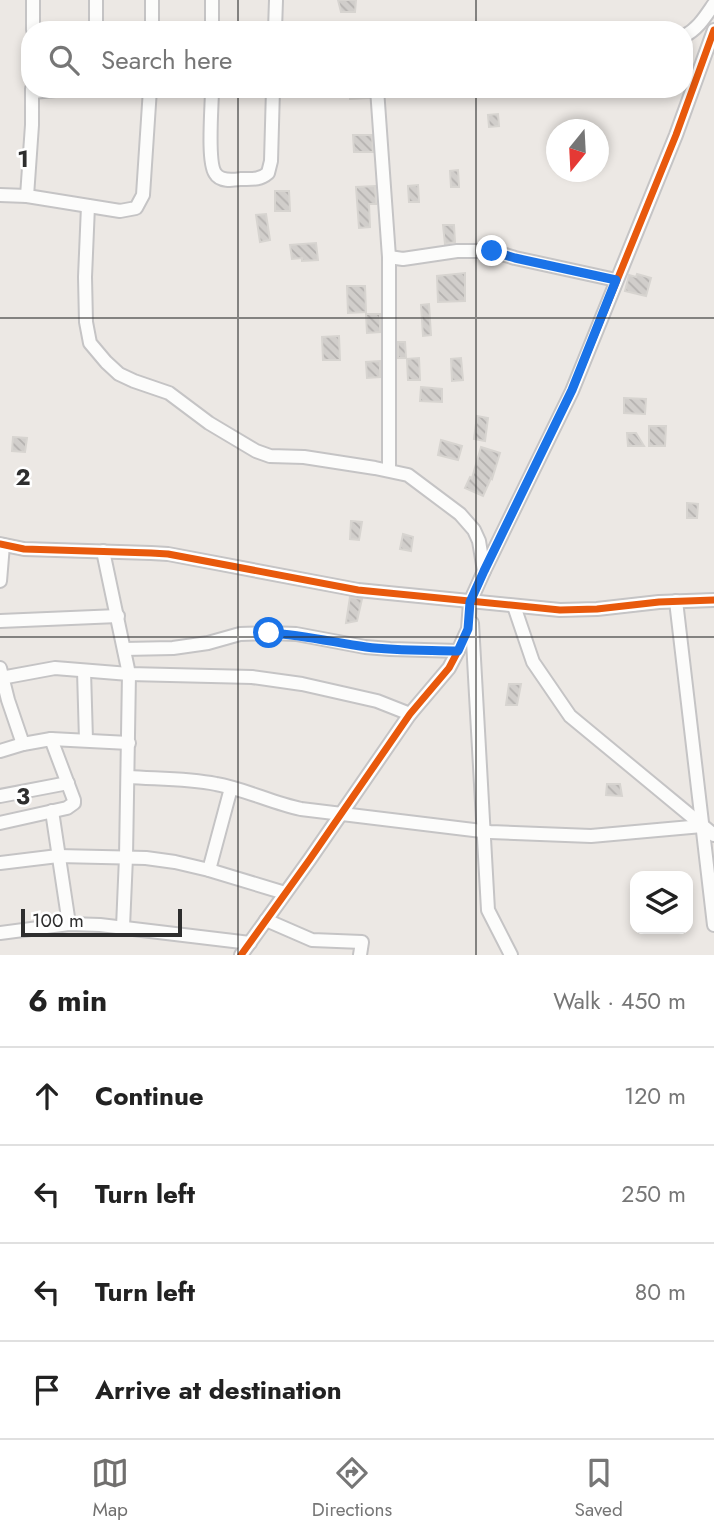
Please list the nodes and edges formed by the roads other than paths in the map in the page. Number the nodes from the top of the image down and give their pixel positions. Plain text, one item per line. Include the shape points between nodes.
1 (33, 0) edge
2 (96, 0) edge
3 (152, 0) edge
4 (212, 0) edge
5 (276, 0) edge
6 (714, 4) edge
7 (33, 21) edge
8 (96, 21) edge
9 (152, 21) edge
10 (212, 21) edge
11 (275, 21) edge
12 (693, 29) edge
13 (714, 30) edge
14 (693, 88) edge
15 (32, 98) edge
16 (149, 98) edge
17 (212, 98) edge
18 (273, 98) edge
19 (378, 98) edge
20 (689, 98) edge
21 (0, 195) edge
22 (27, 197) junction
23 (88, 206) junction
24 (389, 257) junction
25 (616, 280) junction
26 (389, 470) junction
27 (2, 545) edge
28 (103, 551) junction
29 (484, 571) junction
30 (0, 581) edge
31 (714, 600) edge
32 (676, 601) junction
33 (470, 602) junction
34 (514, 606) junction
35 (118, 617) junction
36 (0, 621) edge
37 (124, 649) junction
38 (458, 651) junction
39 (84, 671) junction
40 (1, 673) edge
41 (129, 674) junction
42 (410, 714) junction
43 (51, 739) junction
44 (86, 740) junction
45 (128, 743) junction
46 (23, 744) junction
47 (0, 751) edge
48 (128, 777) junction
49 (68, 783) junction
50 (232, 788) junction
51 (0, 796) edge
52 (52, 811) junction
53 (341, 815) junction
54 (0, 823) edge
55 (702, 826) junction
56 (484, 832) junction
57 (714, 835) edge
58 (58, 856) junction
59 (126, 857) junction
60 (0, 863) edge
61 (209, 870) junction
62 (285, 892) junction
63 (266, 920) junction
64 (69, 924) junction
65 (714, 925) edge
66 (123, 927) junction
67 (0, 933) edge
68 (250, 943) junction
69 (241, 955) edge
70 (360, 955) edge
71 (511, 955) edge

1 - 7 street
2 - 8 street
3 - 9 street
4 - 10 street
5 - 11 street
6 - 12 street
13 - 14 street
15 - 22 street
16 - 23 street via 143,195 136,208 120,211
17 - 18 street via 214,173 228,180 260,179 268,173
19 - 24 street
20 - 25 street
21 - 22 street
22 - 23 street
23 - 26 street via 85,277 90,343 119,374 169,393 256,452
24 - 25 street via 492,251
24 - 26 street
25 - 29 street via 572,390
26 - 29 street via 408,475 460,514 479,541
27 - 28 street
27 - 30 street
28 - 33 street via 167,555 358,590
28 - 35 street
29 - 33 street
31 - 32 street
32 - 34 street via 580,610
32 - 55 street
33 - 34 street
33 - 38 street via 468,629
33 - 56 street
34 - 55 street via 533,662 570,716
35 - 36 street
35 - 37 street
37 - 38 street via 173,648 269,633 365,647
37 - 41 street
38 - 42 street
39 - 40 street via 55,668
39 - 41 street
39 - 44 street
40 - 46 street
41 - 42 street via 241,676 302,684 377,701
41 - 45 street
42 - 53 street
43 - 44 street
43 - 46 street
43 - 49 street
44 - 45 street
45 - 48 street
46 - 47 street
48 - 50 street
48 - 59 street
49 - 51 street
49 - 52 street via 74,803
50 - 53 street via 280,805
50 - 61 street
52 - 54 street
52 - 58 street
53 - 56 street
53 - 62 street
55 - 56 street via 591,836
55 - 57 street
55 - 65 street
56 - 71 street via 488,910
58 - 59 street
58 - 60 street
58 - 64 street
59 - 61 street
59 - 66 street
61 - 62 street
62 - 63 street
63 - 68 street
63 - 70 street via 312,940 362,942
64 - 66 street
64 - 67 street
66 - 68 street
68 - 69 street

